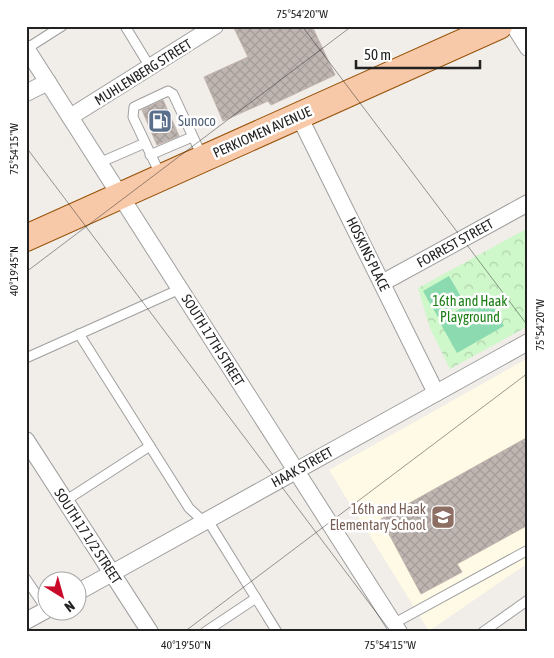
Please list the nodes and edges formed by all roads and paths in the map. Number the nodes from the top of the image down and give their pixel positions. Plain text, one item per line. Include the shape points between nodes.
1 (62, 26) edge
2 (125, 26) edge
3 (215, 26) edge
4 (499, 26) edge
5 (514, 26) edge
6 (26, 48) edge
7 (528, 48) edge
8 (150, 67) junction
9 (48, 82) junction
10 (26, 93) edge
11 (299, 116) junction
12 (70, 117) junction
13 (145, 144) junction
14 (198, 148) junction
15 (99, 162) junction
16 (156, 166) junction
17 (120, 196) junction
18 (528, 203) edge
19 (26, 238) edge
20 (382, 283) junction
21 (180, 289) junction
22 (80, 334) junction
23 (528, 342) edge
24 (26, 358) edge
25 (436, 392) junction
26 (26, 440) edge
27 (150, 446) junction
28 (296, 470) junction
29 (65, 501) junction
30 (205, 520) junction
31 (528, 550) edge
32 (111, 573) junction
33 (26, 580) edge
34 (88, 586) edge
35 (38, 597) edge
36 (256, 598) junction
37 (528, 600) edge
38 (38, 614) edge
39 (26, 621) edge
40 (396, 628) edge
41 (150, 632) edge
42 (205, 632) edge
43 (277, 632) edge
44 (483, 632) edge

1 - 6 lane
2 - 8 lane
3 - 8 street, MUHLENBERG STREET
4 - 11 main road, PERKIOMEN AVENUE
5 - 7 street
6 - 9 street, SOUTH 17TH STREET
8 - 12 street, MUHLENBERG STREET
9 - 10 street
9 - 12 street, SOUTH 17TH STREET
11 - 14 main road, PERKIOMEN AVENUE
11 - 20 street, HOSKINS PLACE
12 - 15 street, SOUTH 17TH STREET
13 - 14 lane via 133,117 134,107 168,91 173,94
13 - 15 lane
13 - 16 lane
14 - 16 main road, PERKIOMEN AVENUE
15 - 17 street, SOUTH 17TH STREET
16 - 17 main road, PERKIOMEN AVENUE
17 - 19 main road, PERKIOMEN AVENUE
17 - 21 street, SOUTH 17TH STREET
18 - 20 street, FORREST STREET
20 - 25 street, HOSKINS PLACE
21 - 22 lane
21 - 28 street, SOUTH 17TH STREET
22 - 24 lane
22 - 27 lane
23 - 25 street, HAAK STREET
25 - 28 street, HAAK STREET
26 - 29 street, SOUTH 17 1/2 STREET
27 - 29 lane
27 - 30 lane via 189,508
28 - 30 street, HAAK STREET
28 - 40 street, SOUTH 17TH STREET
29 - 32 street, SOUTH 17 1/2 STREET
30 - 32 street, HAAK STREET
30 - 36 lane
31 - 40 lane
32 - 34 street, HAAK STREET
32 - 41 street, SOUTH 17 1/2 STREET
33 - 35 lane
36 - 42 lane
36 - 43 lane
37 - 44 lane
38 - 39 street

